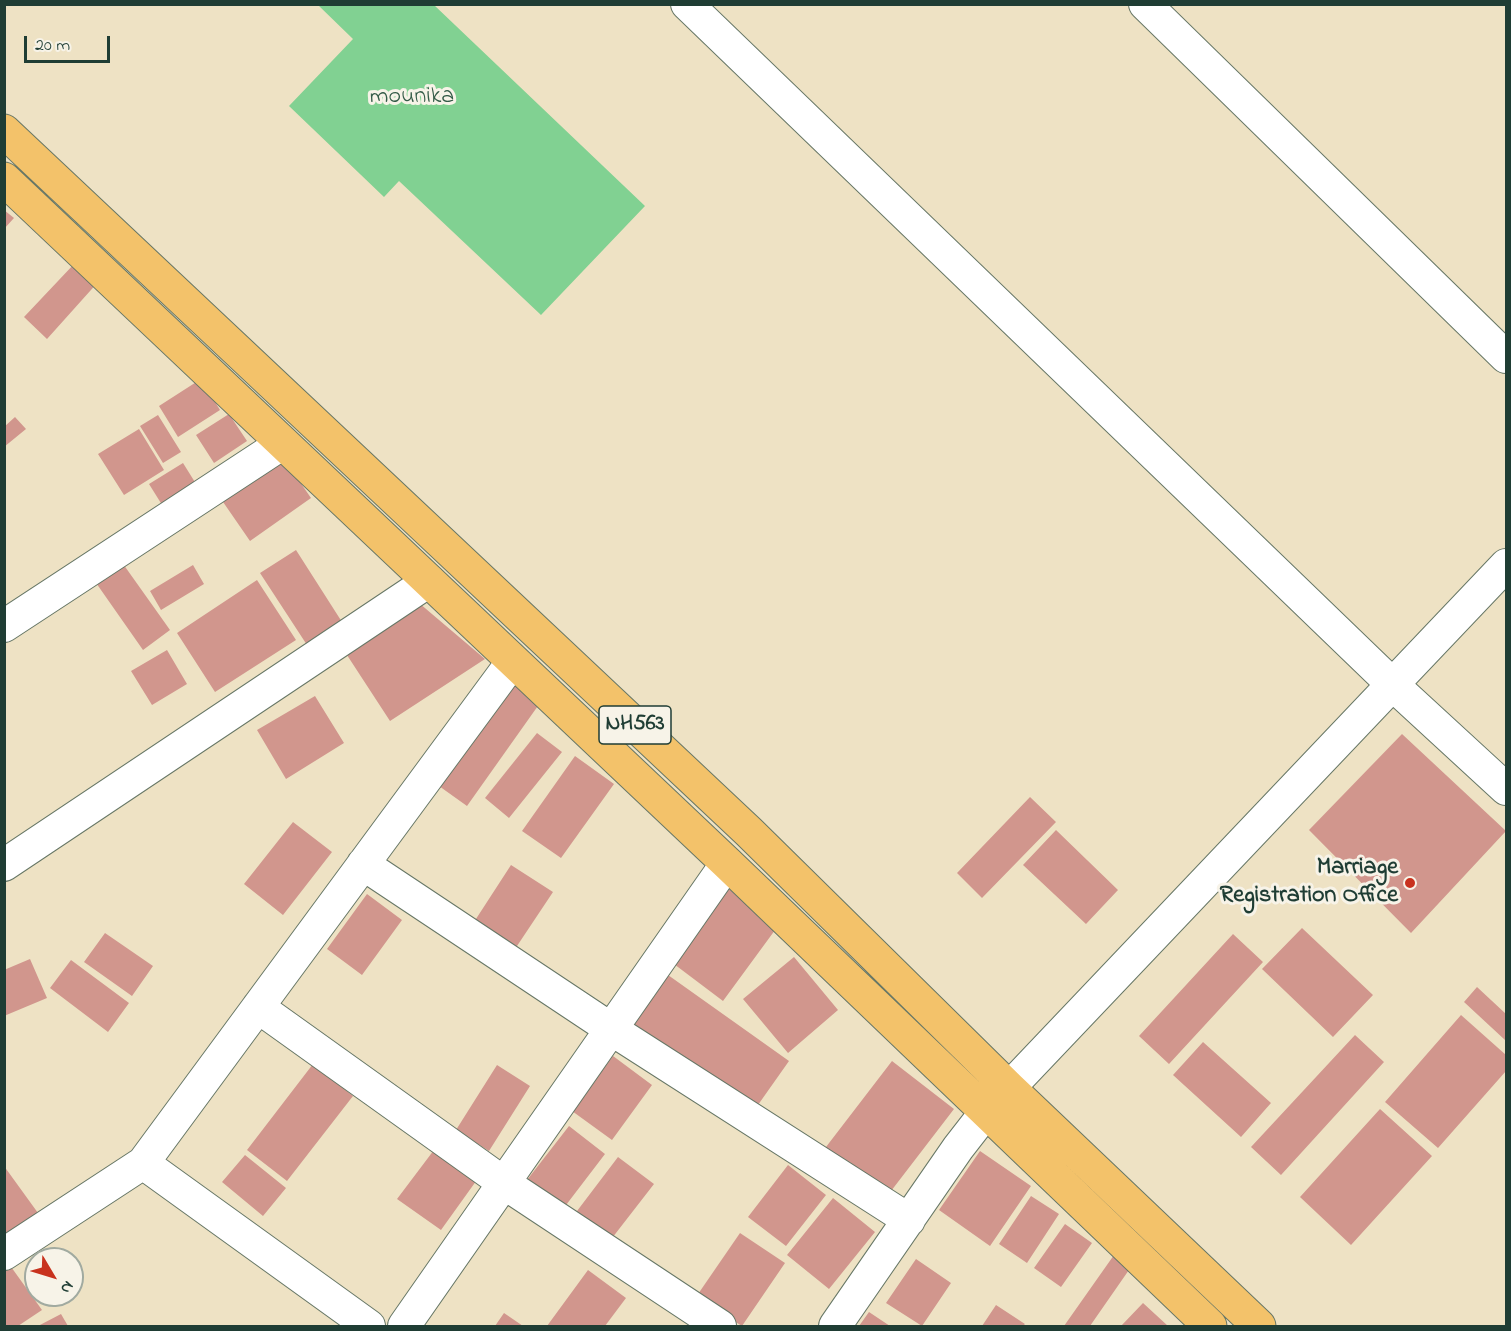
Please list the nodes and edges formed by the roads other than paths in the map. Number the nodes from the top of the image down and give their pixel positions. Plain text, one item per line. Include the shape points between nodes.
1 (687, 4) edge
2 (1145, 4) edge
3 (4, 131) edge
4 (4, 179) edge
5 (1506, 357) edge
6 (283, 442) junction
7 (1506, 565) edge
8 (429, 581) junction
9 (4, 626) edge
10 (513, 661) junction
11 (1393, 685) junction
12 (1506, 789) edge
13 (726, 863) junction
14 (363, 864) junction
15 (4, 865) edge
16 (258, 1007) junction
17 (611, 1029) junction
18 (1009, 1088) junction
19 (986, 1112) junction
20 (143, 1163) junction
21 (504, 1183) junction
22 (909, 1220) junction
23 (4, 1254) edge
24 (369, 1326) edge
25 (404, 1326) edge
26 (720, 1326) edge
27 (835, 1326) edge
28 (1210, 1326) edge
29 (1259, 1326) edge

1 - 11 street
2 - 5 street
3 - 18 highway, NH563 via 749,832
4 - 6 highway, NH563
6 - 8 highway, NH563
6 - 9 street
7 - 11 street
8 - 10 highway, NH563
8 - 15 street
10 - 13 highway, NH563
10 - 14 street
11 - 12 street
11 - 18 street
13 - 17 street
13 - 19 highway, NH563
14 - 16 street
14 - 17 street
16 - 20 street
16 - 21 street
17 - 21 street
17 - 22 street
18 - 29 highway, NH563
19 - 22 street
19 - 28 highway, NH563
20 - 23 street
20 - 24 street
21 - 25 street
21 - 26 street
22 - 27 street

